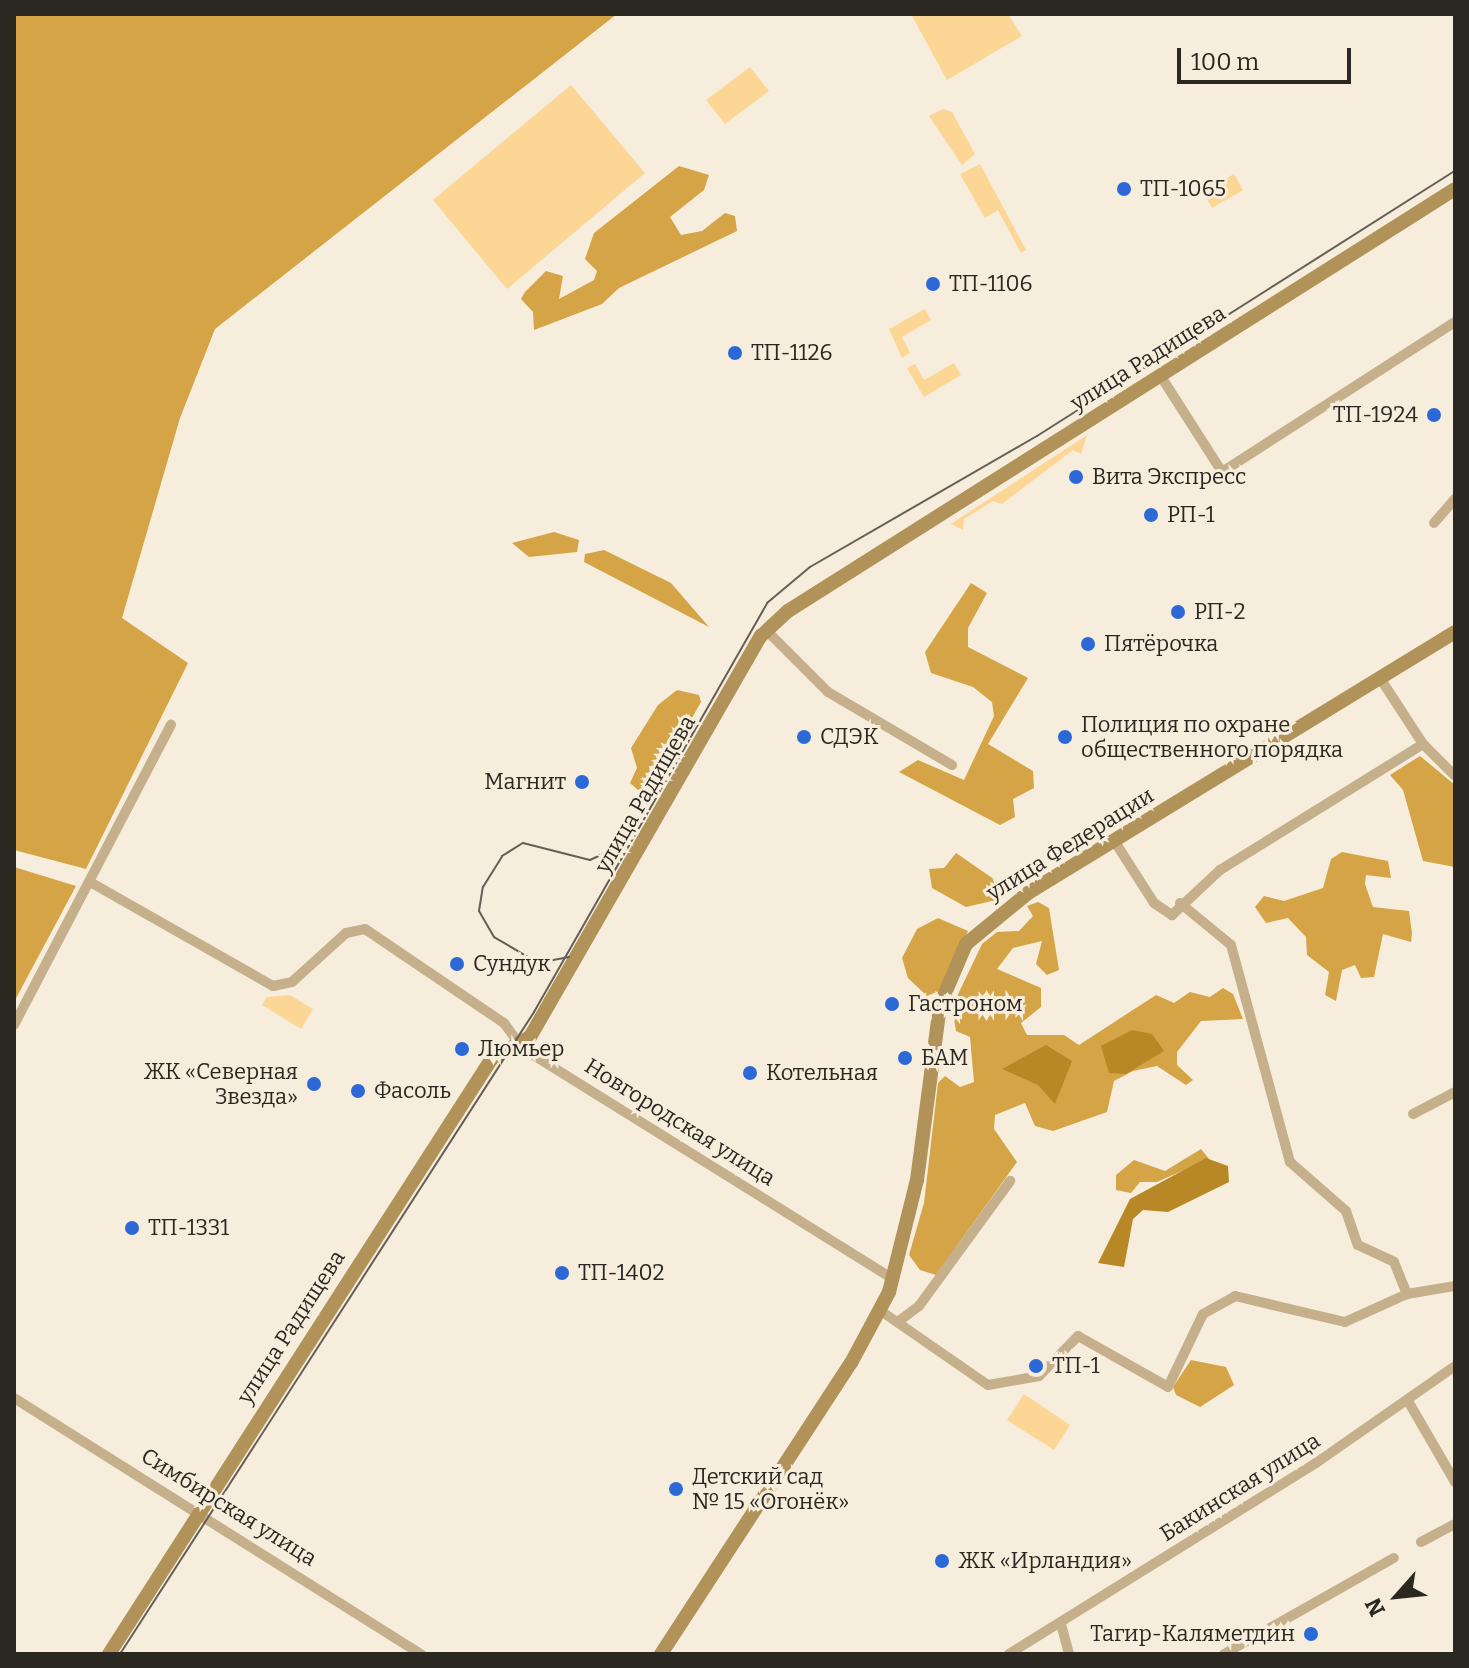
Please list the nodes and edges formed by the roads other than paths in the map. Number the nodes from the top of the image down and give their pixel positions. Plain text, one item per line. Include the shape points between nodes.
1 (1455, 189) edge
2 (1455, 322) edge
3 (1160, 375) junction
4 (1455, 499) edge
5 (1434, 523) dead end
6 (766, 630) junction
7 (1455, 632) edge
8 (1380, 678) junction
9 (171, 725) dead end
10 (1423, 744) junction
11 (952, 765) dead end
12 (1455, 776) edge
13 (1115, 842) junction
14 (90, 882) junction
15 (1180, 903) junction
16 (14, 1025) edge
17 (522, 1048) junction
18 (1455, 1092) edge
19 (1413, 1114) dead end
20 (1010, 1181) dead end
21 (893, 1279) junction
22 (1455, 1286) edge
23 (1407, 1294) junction
24 (881, 1311) junction
25 (899, 1321) junction
26 (1455, 1366) edge
27 (14, 1398) edge
28 (1408, 1401) junction
29 (1455, 1482) edge
30 (200, 1511) junction
31 (1455, 1524) edge
32 (1421, 1542) dead end
33 (1394, 1558) dead end
34 (1061, 1624) junction
35 (109, 1654) edge
36 (421, 1654) edge
37 (661, 1654) edge
38 (1009, 1654) edge
39 (1069, 1654) edge
40 (1224, 1654) edge

1 - 3 street, улица Радищева
2 - 3 street via 1222,472
3 - 6 street, улица Радищева
4 - 5 street
6 - 11 street via 825,690
6 - 17 street, улица Радищева
7 - 8 street, улица Федерации
8 - 10 street
8 - 13 street, улица Федерации
9 - 14 street
10 - 12 street
10 - 15 street via 1220,870
13 - 15 street via 1154,903 1172,915
13 - 21 street, улица Федерации via 992,917 953,966
14 - 16 street
14 - 17 street, Новгородская улица via 273,986 292,982 346,933 365,929 504,1023
15 - 23 street via 1231,945 1267,1098 1290,1162 1346,1211 1358,1245 1394,1262
17 - 21 street, Новгородская улица
17 - 30 street, улица Радищева via 492,1058
18 - 19 street
20 - 25 street via 919,1306
21 - 24 street, улица Федерации
22 - 23 street
23 - 25 street via 1345,1322 1235,1296 1203,1314 1168,1387 1078,1336 1039,1376 988,1385
24 - 25 street
24 - 37 street, улица Федерации
26 - 28 street, Бакинская улица
27 - 30 street, Симбирская улица
28 - 29 street
28 - 34 street, Бакинская улица
30 - 35 street, улица Радищева
30 - 36 street, Симбирская улица
31 - 32 street
33 - 40 street
34 - 38 street, Бакинская улица
34 - 39 street

